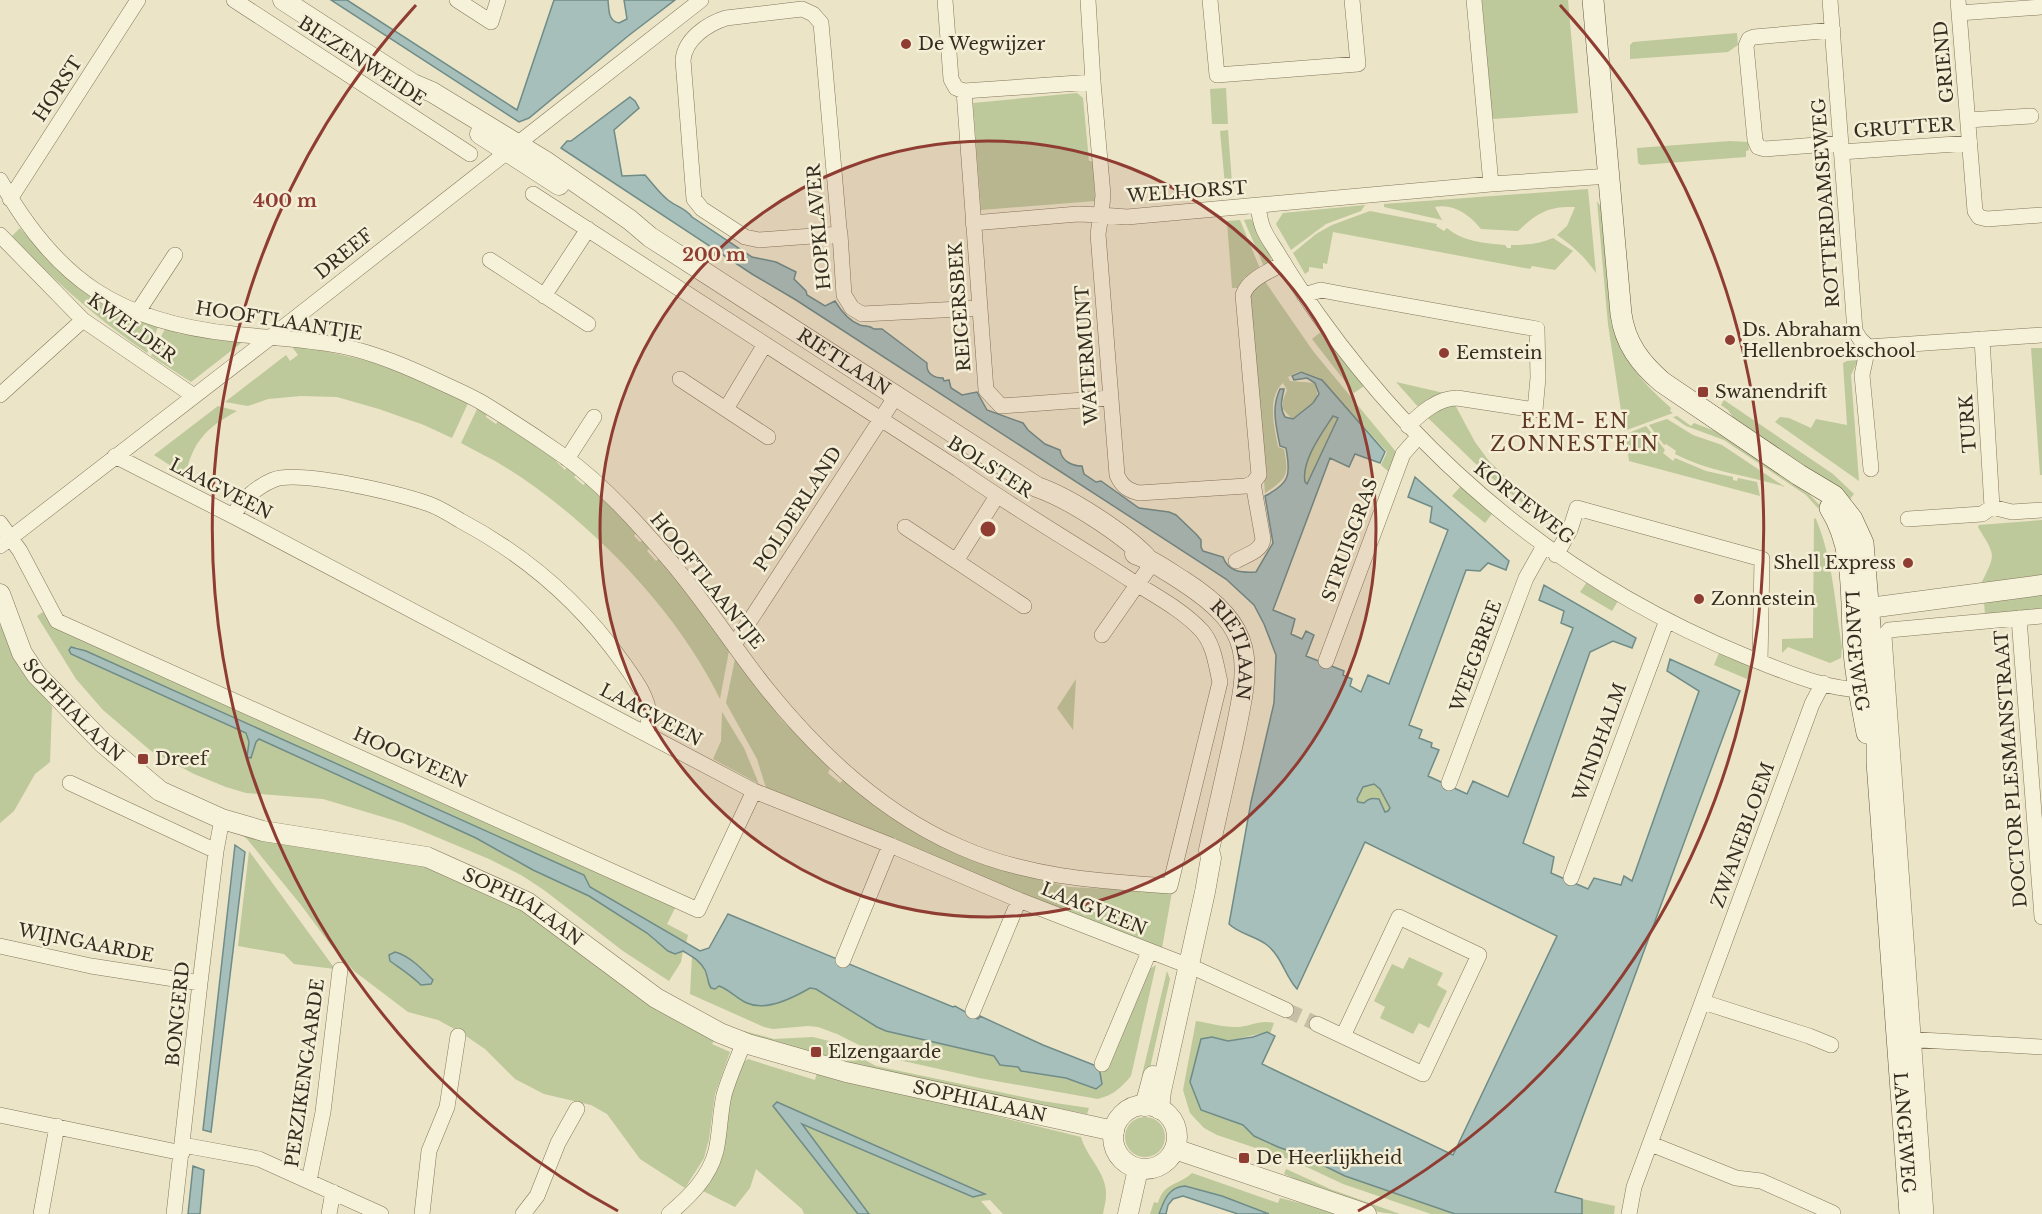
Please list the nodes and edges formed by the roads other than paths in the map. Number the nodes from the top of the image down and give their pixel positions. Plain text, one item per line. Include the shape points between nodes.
1 (138, 0) edge
2 (234, 0) edge
3 (283, 0) edge
4 (457, 0) edge
5 (498, 0) edge
6 (701, 0) edge
7 (945, 0) edge
8 (1088, 0) edge
9 (1210, 0) edge
10 (1352, 0) edge
11 (1474, 0) edge
12 (1593, 0) edge
13 (1830, 0) edge
14 (1959, 7) edge
15 (2042, 7) edge
16 (674, 20) junction
17 (1833, 30) junction
18 (689, 41) junction
19 (1092, 82) junction
20 (964, 91) junction
21 (2031, 116) dead end
22 (1968, 120) junction
23 (1970, 143) junction
24 (511, 147) junction
25 (1841, 147) junction
26 (470, 154) dead end
27 (1610, 176) junction
28 (0, 180) edge
29 (1491, 184) junction
30 (533, 194) dead end
31 (10, 199) junction
32 (1258, 206) junction
33 (1101, 215) junction
34 (2042, 215) edge
35 (973, 223) junction
36 (588, 229) junction
37 (840, 234) junction
38 (0, 235) edge
39 (175, 255) dead end
40 (490, 260) dead end
41 (1284, 263) junction
42 (691, 264) junction
43 (678, 287) junction
44 (1304, 295) junction
45 (544, 296) junction
46 (980, 308) junction
47 (137, 314) junction
48 (83, 320) junction
49 (588, 324) dead end
50 (2042, 335) edge
51 (271, 337) junction
52 (1982, 339) junction
53 (765, 345) junction
54 (1868, 347) junction
55 (680, 379) dead end
56 (0, 395) edge
57 (194, 396) junction
58 (896, 396) junction
59 (1110, 398) junction
60 (726, 409) junction
61 (594, 417) dead end
62 (880, 420) junction
63 (1413, 432) junction
64 (768, 437) dead end
65 (115, 456) junction
66 (567, 459) junction
67 (1871, 469) dead end
68 (1253, 483) junction
69 (997, 496) junction
70 (1992, 507) junction
71 (2042, 510) edge
72 (233, 516) junction
73 (1908, 519) dead end
74 (0, 522) edge
75 (905, 527) dead end
76 (5, 541) edge
77 (1550, 550) junction
78 (1149, 560) junction
79 (956, 561) junction
80 (1236, 561) dead end
81 (1137, 584) junction
82 (2042, 585) edge
83 (0, 594) edge
84 (1024, 606) dead end
85 (1860, 610) junction
86 (2042, 616) edge
87 (2019, 618) junction
88 (1667, 620) junction
89 (1102, 635) dead end
90 (734, 645) junction
91 (1326, 661) dead end
92 (1760, 662) junction
93 (1823, 683) junction
94 (1867, 690) junction
95 (646, 734) junction
96 (2035, 742) edge
97 (70, 783) dead end
98 (1449, 783) dead end
99 (754, 791) junction
100 (222, 819) junction
101 (890, 845) junction
102 (216, 851) junction
103 (1571, 878) dead end
104 (1170, 886) joint
105 (1019, 900) junction
106 (2042, 917) edge
107 (0, 946) edge
108 (1149, 952) junction
109 (843, 960) dead end
110 (1183, 964) junction
111 (340, 970) dead end
112 (200, 983) junction
113 (1703, 1002) junction
114 (1286, 1010) tunnel mouth
115 (974, 1011) dead end
116 (1317, 1024) tunnel mouth
117 (458, 1036) dead end
118 (1343, 1036) junction
119 (1905, 1039) junction
120 (744, 1042) junction
121 (1831, 1045) dead end
122 (2042, 1047) edge
123 (1102, 1064) dead end
124 (1152, 1107) junction
125 (577, 1109) dead end
126 (0, 1114) edge
127 (57, 1126) junction
128 (1114, 1131) junction
129 (1651, 1144) junction
130 (183, 1149) junction
131 (1175, 1149) junction
132 (1138, 1168) junction
133 (309, 1181) junction
134 (333, 1192) junction
135 (1833, 1213) edge
136 (40, 1214) edge
137 (174, 1214) edge
138 (329, 1214) edge
139 (381, 1214) edge
140 (422, 1214) edge
141 (523, 1214) edge
142 (669, 1214) edge
143 (1128, 1214) edge
144 (1366, 1214) edge
145 (1629, 1214) edge
146 (1910, 1214) edge
147 (1926, 1214) edge

1 - 31 street, HORST
2 - 26 street, BIEZENWEIDE
3 - 24 street, RIETLAAN via 413,84 428,99
4 - 5 street via 491,22
6 - 16 street, DREEF
7 - 20 street via 951,79 956,88
8 - 19 street, WELHORST
9 - 10 street via 1217,75 1358,64
11 - 29 street
12 - 27 main road
13 - 17 street, ROTTERDAMSEWEG
14 - 15 street
14 - 22 street, GRIEND
16 - 18 street
16 - 24 street, DREEF
17 - 25 street, ROTTERDAMSEWEG
17 - 25 street, GRUTTER via 1754,37 1746,46 1758,147
18 - 37 street via 683,60 694,200 746,237 759,240
18 - 37 street, HOPKLAVER via 726,18 802,9 821,23
19 - 20 street
19 - 33 street, WELHORST via 1103,195
20 - 35 street, REIGERSBEK
21 - 22 street, GRIEND
22 - 23 street, GRIEND
23 - 25 street, GRUTTER
23 - 34 street, GRIEND via 1975,211 1979,218
24 - 42 street, RIETLAAN via 626,226
24 - 51 street, DREEF
25 - 54 street, ROTTERDAMSEWEG via 1855,331
27 - 29 street, WELHORST
27 - 85 main road, LANGEWEG via 1623,326 1629,343 1655,376 1834,496 1845,508 1863,543
28 - 31 street, HOOFTLAANTJE
29 - 32 street, WELHORST
30 - 36 street, BOLSTER
31 - 47 street, HOOFTLAANTJE via 47,250 74,276
32 - 33 street, WELHORST via 1127,217
32 - 41 street, KORTEWEG via 1263,229
33 - 35 street
33 - 59 street, WATERMUNT via 1098,234
35 - 46 street, REIGERSBEK
36 - 43 street, BOLSTER
36 - 45 street
37 - 46 street, HOPKLAVER via 844,295 852,308 862,314
38 - 48 street, KWELDER
39 - 47 street
40 - 45 street
41 - 44 street, KORTEWEG
41 - 68 street via 1250,283 1243,295 1259,475
42 - 43 street
42 - 58 street, RIETLAAN
43 - 53 street, BOLSTER
44 - 63 street, KORTEWEG
44 - 63 street via 1321,290 1537,329 1535,410 1445,398 1420,415
45 - 49 street
46 - 59 street, REIGERSBEK via 986,390 1001,405
47 - 51 street, HOOFTLAANTJE via 199,329
48 - 56 street
48 - 57 street, KWELDER
50 - 52 street
51 - 57 street, DREEF
51 - 66 street, HOOFTLAANTJE via 344,346 405,366 478,400
52 - 54 street
52 - 70 street, TURK
53 - 60 street
53 - 62 street, BOLSTER
54 - 67 street via 1862,375
55 - 60 street
57 - 65 street, DREEF
58 - 62 street, POLDERLAND
58 - 78 street, RIETLAAN via 1037,487 1098,533
59 - 68 street, WATERMUNT via 1117,475 1130,491 1139,494
60 - 64 street
61 - 66 street
62 - 69 street, BOLSTER
62 - 90 street, POLDERLAND
63 - 77 street, KORTEWEG via 1487,501
63 - 91 street, STRUISGRAS
65 - 72 street, LAAGVEEN
65 - 76 street, DREEF
66 - 90 street, HOOFTLAANTJE via 647,534
68 - 80 street via 1263,545
69 - 79 street
69 - 81 street, BOLSTER
70 - 71 street via 2012,512
70 - 73 street via 1982,514
72 - 95 street, LAAGVEEN
72 - 95 street via 253,492 274,479 292,477 343,482 430,504 532,565 567,596 607,640 640,686 650,715
74 - 76 street
75 - 79 street
76 - 99 street, HOOGVEEN via 20,551 57,621 698,910
77 - 88 street, KORTEWEG
77 - 92 street via 1570,530 1577,508 1762,559
77 - 98 street, WEEGBREE via 1526,578
78 - 81 street
78 - 110 street, RIETLAAN via 1221,609 1236,631 1245,660 1245,683 1209,850 1206,892
79 - 84 street
81 - 89 street
81 - 104 street, BOLSTER via 1186,616 1203,633 1215,656 1220,682
82 - 85 street
83 - 100 street, SOPHIALAAN via 22,653 36,674 102,743 160,791
85 - 94 main road, LANGEWEG
86 - 87 street
87 - 96 street, DOCTOR PLESMANSTRAAT
87 - 119 street, LANGEWEG via 1889,630 1884,636
88 - 92 street, KORTEWEG
88 - 103 street, WINDHALM
90 - 104 street, HOOFTLAANTJE via 828,758 889,808 926,830 961,848 1043,874
92 - 93 street, KORTEWEG
93 - 94 street, KORTEWEG
93 - 113 street, ZWANEBLOEM
94 - 119 main road, LANGEWEG via 1878,740
95 - 99 street, LAAGVEEN
96 - 106 street, DOCTOR PLESMANSTRAAT
97 - 102 street
99 - 101 street, LAAGVEEN
100 - 102 street, BONGERD
100 - 120 street, SOPHIALAAN via 264,831 427,857 526,902 656,998
101 - 105 street, LAAGVEEN
101 - 109 street
102 - 112 street, BONGERD
105 - 108 street, LAAGVEEN
105 - 115 street
107 - 112 street, WIJNGAARDE via 102,968
108 - 110 street, LAAGVEEN
108 - 123 street
110 - 114 street, LAAGVEEN
110 - 124 street, RIETLAAN
111 - 133 street, PERZIKENGAARDE via 323,1112
112 - 130 street, BONGERD
113 - 121 street
113 - 129 street, ZWANEBLOEM
116 - 118 street
117 - 140 street via 447,1107 429,1151
118 - 118 street via 1424,1074 1479,955 1399,917
119 - 122 street
119 - 146 main road, LANGEWEG
119 - 147 street, LANGEWEG
120 - 128 street, SOPHIALAAN via 846,1072
120 - 142 street via 724,1095 713,1160 694,1191
124 - 128 street via 1133,1108 1123,1115
124 - 131 street via 1170,1118 1177,1139
125 - 141 street via 558,1143 537,1196
126 - 127 street, PERZIKENGAARDE
127 - 130 street, PERZIKENGAARDE
127 - 136 street
128 - 132 street via 1113,1141 1119,1155
129 - 135 street via 1736,1178 1761,1181
129 - 145 street, ZWANEBLOEM via 1634,1187
130 - 133 street, PERZIKENGAARDE via 259,1159
130 - 137 street, BONGERD
131 - 132 street via 1160,1165
131 - 144 street
132 - 143 street
133 - 134 street, PERZIKENGAARDE
134 - 138 street
134 - 139 street, PERZIKENGAARDE

